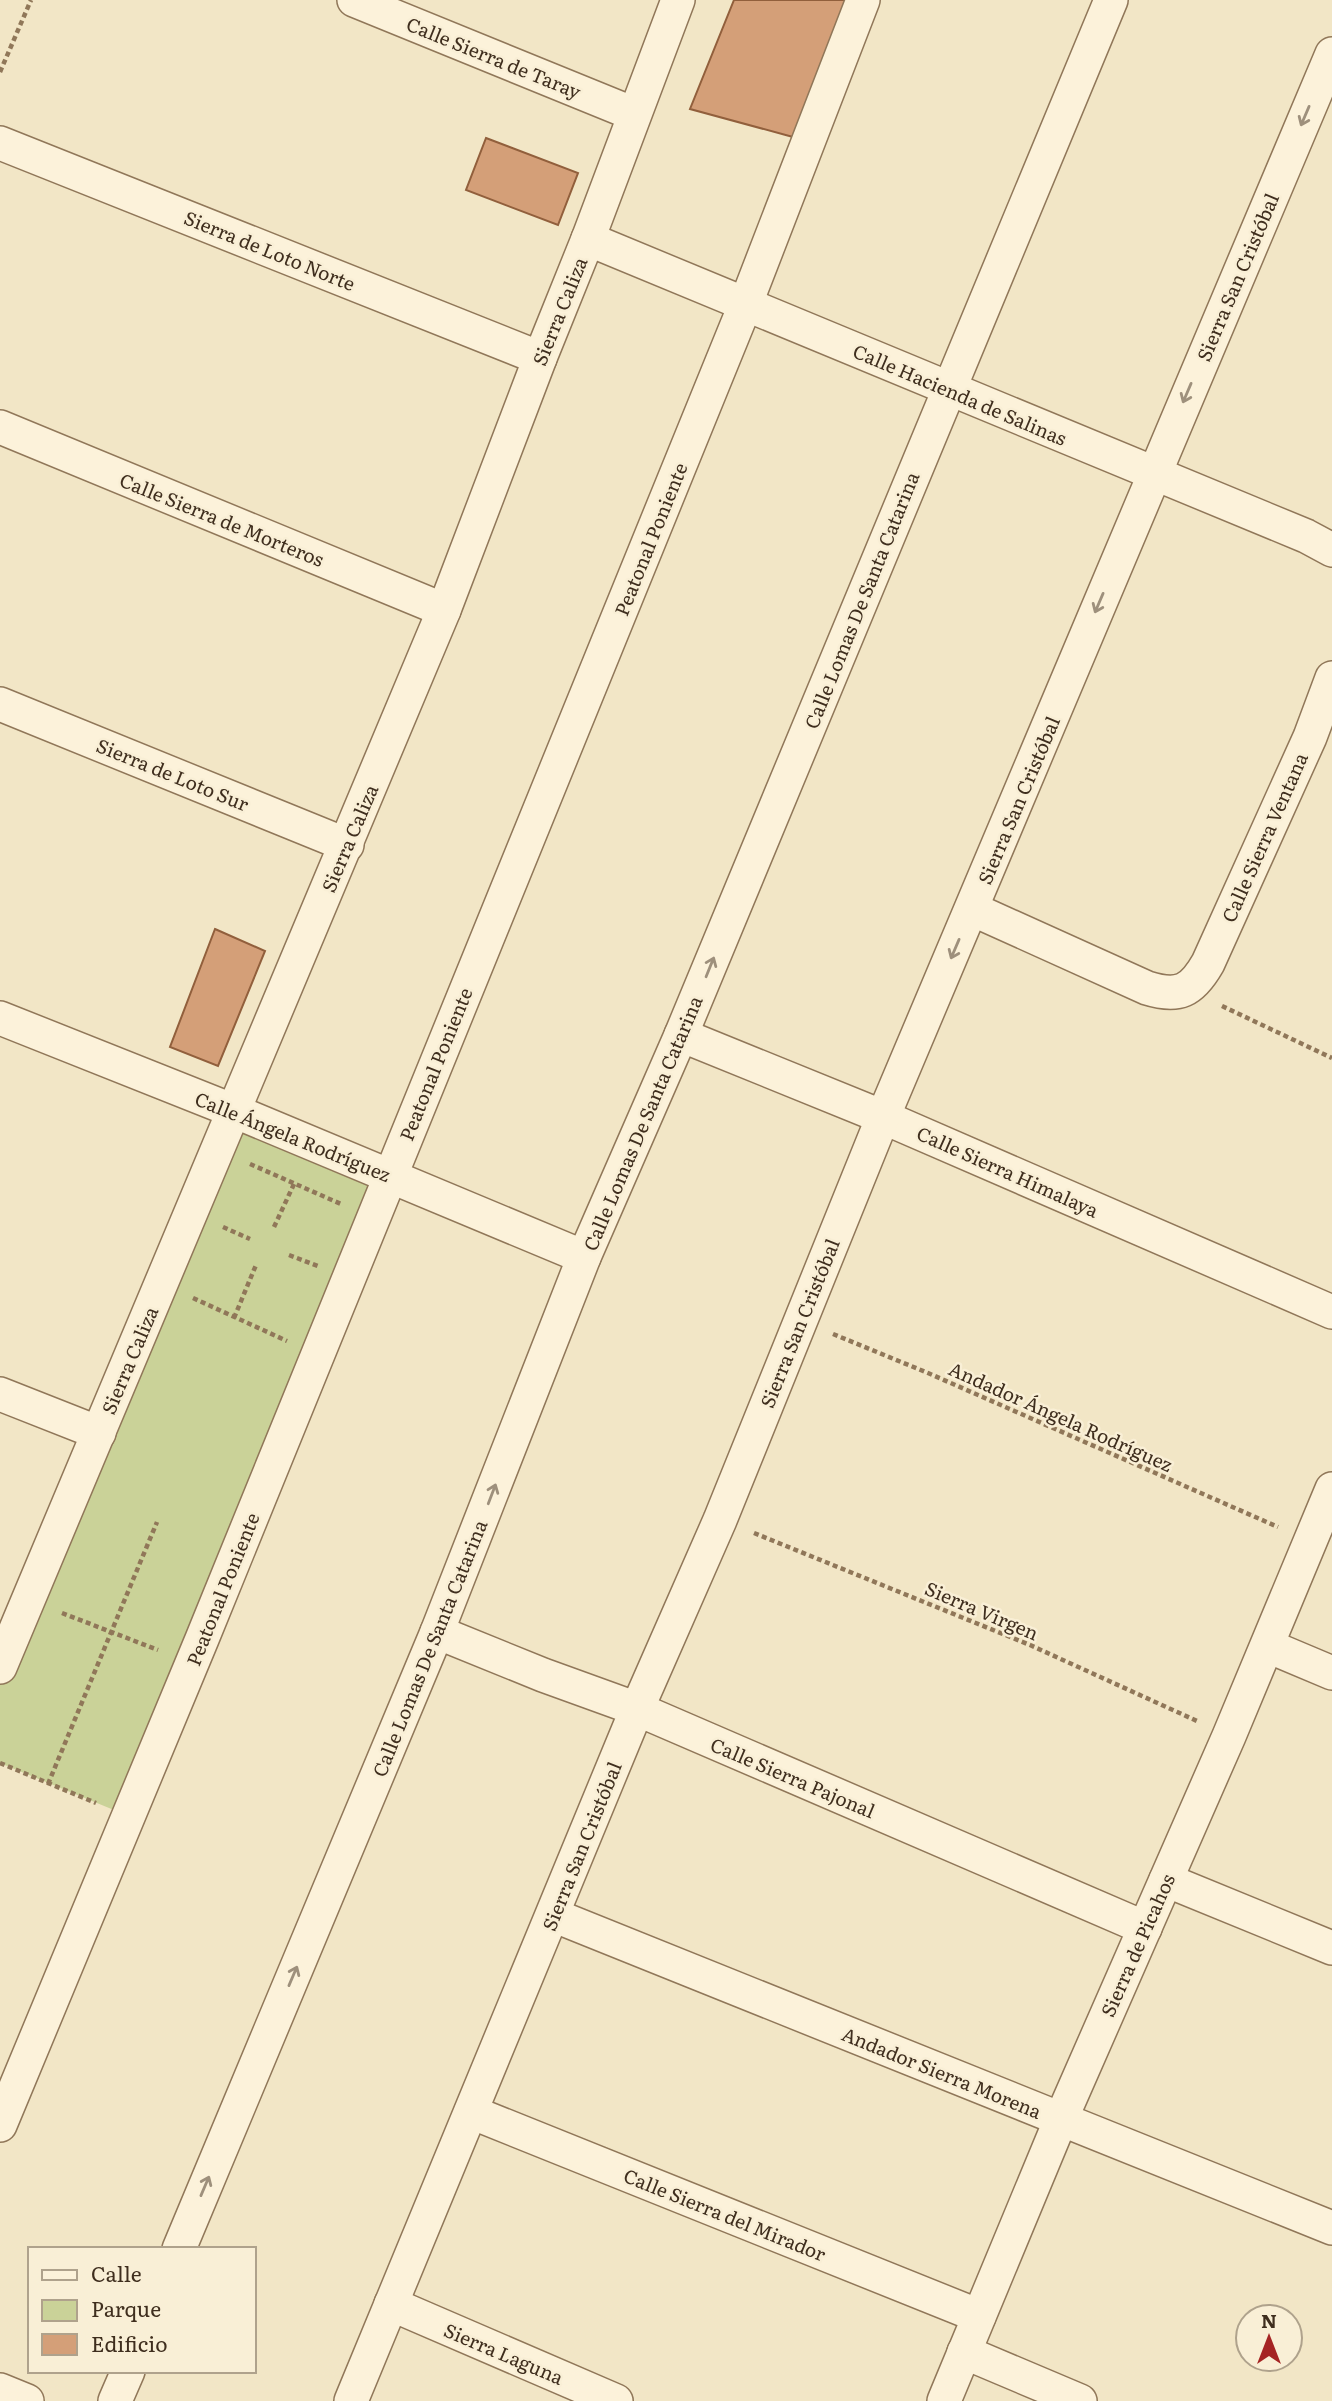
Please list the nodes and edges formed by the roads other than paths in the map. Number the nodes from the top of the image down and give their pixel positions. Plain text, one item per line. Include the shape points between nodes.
1 (354, 0) edge
2 (678, 0) edge
3 (863, 0) edge
4 (1111, 0) edge
5 (1332, 54) edge
6 (634, 114) junction
7 (0, 143) edge
8 (588, 239) junction
9 (746, 303) junction
10 (540, 358) junction
11 (948, 390) junction
12 (0, 427) edge
13 (1153, 474) junction
14 (1332, 550) edge
15 (444, 610) junction
16 (1332, 678) edge
17 (0, 704) edge
18 (347, 845) junction
19 (972, 909) junction
20 (0, 1018) edge
21 (681, 1035) junction
22 (234, 1111) junction
23 (883, 1117) junction
24 (390, 1175) junction
25 (584, 1257) junction
26 (1332, 1312) edge
27 (0, 1394) edge
28 (99, 1433) junction
29 (1332, 1489) edge
30 (437, 1632) junction
31 (1268, 1646) junction
32 (0, 1667) edge
33 (1332, 1673) edge
34 (636, 1709) junction
35 (1166, 1880) junction
36 (553, 1915) junction
37 (1145, 1928) junction
38 (1332, 1948) edge
39 (471, 2112) junction
40 (1060, 2119) junction
41 (0, 2125) edge
42 (1332, 2228) edge
43 (180, 2247) edge
44 (391, 2304) junction
45 (979, 2316) junction
46 (964, 2352) junction
47 (127, 2373) edge
48 (0, 2390) edge
49 (27, 2401) edge
50 (115, 2401) edge
51 (351, 2401) edge
52 (616, 2401) edge
53 (944, 2401) edge
54 (1080, 2401) edge

1 - 6 street, Calle Sierra de Taray
2 - 6 street, Sierra Caliza
3 - 9 street, Peatonal Poniente
4 - 11 street, Calle Lomas De Santa Catarina
5 -> 13 street, Sierra San Cristóbal
6 - 8 street, Sierra Caliza
7 - 10 street, Sierra de Loto Norte
8 - 9 street, Calle Hacienda de Salinas
8 - 10 street, Sierra Caliza
9 - 11 street, Calle Hacienda de Salinas
9 - 24 street, Peatonal Poniente
10 - 15 street, Sierra Caliza
11 - 13 street, Calle Hacienda de Salinas
21 -> 11 street, Calle Lomas De Santa Catarina
12 - 15 street, Calle Sierra de Morteros
13 - 14 street, Calle Hacienda de Salinas
13 -> 19 street, Sierra San Cristóbal
15 - 18 street, Sierra Caliza
16 - 19 street, Calle Sierra Ventana via 1208,963 1186,990 1147,988
17 - 18 street, Sierra de Loto Sur
18 - 22 street, Sierra Caliza
19 -> 23 street, Sierra San Cristóbal
20 - 22 street, Calle Ángela Rodríguez
21 - 23 street, Calle Sierra Himalaya
21 - 25 street, Calle Lomas De Santa Catarina
22 - 24 street, Calle Ángela Rodríguez
22 - 28 street, Sierra Caliza
23 - 26 street, Calle Sierra Himalaya
23 - 34 street, Sierra San Cristóbal via 720,1520
24 - 25 street, Calle Ángela Rodríguez
24 - 41 street, Peatonal Poniente
30 -> 25 street, Calle Lomas De Santa Catarina
27 - 28 street
28 - 32 street, Sierra Caliza
29 - 31 street, Sierra de Picahos
30 - 34 street, Calle Sierra Pajonal
43 -> 30 street, Calle Lomas De Santa Catarina
31 - 33 street
31 - 35 street, Sierra de Picahos
34 - 36 street, Sierra San Cristóbal
34 - 37 street, Calle Sierra Pajonal
35 - 37 street, Sierra de Picahos
35 - 38 street
36 - 39 street, Sierra San Cristóbal
36 - 40 street, Andador Sierra Morena
37 - 40 street, Sierra de Picahos
39 - 44 street, Sierra San Cristóbal
39 - 45 street, Calle Sierra del Mirador
40 - 42 street, Andador Sierra Morena
40 - 45 street, Sierra de Picahos
44 - 51 street, Sierra San Cristóbal
44 - 52 street, Sierra Laguna
45 - 46 street, Sierra de Picahos
46 - 53 street, Sierra de Picahos
46 - 54 street
47 - 50 street
48 - 49 street

